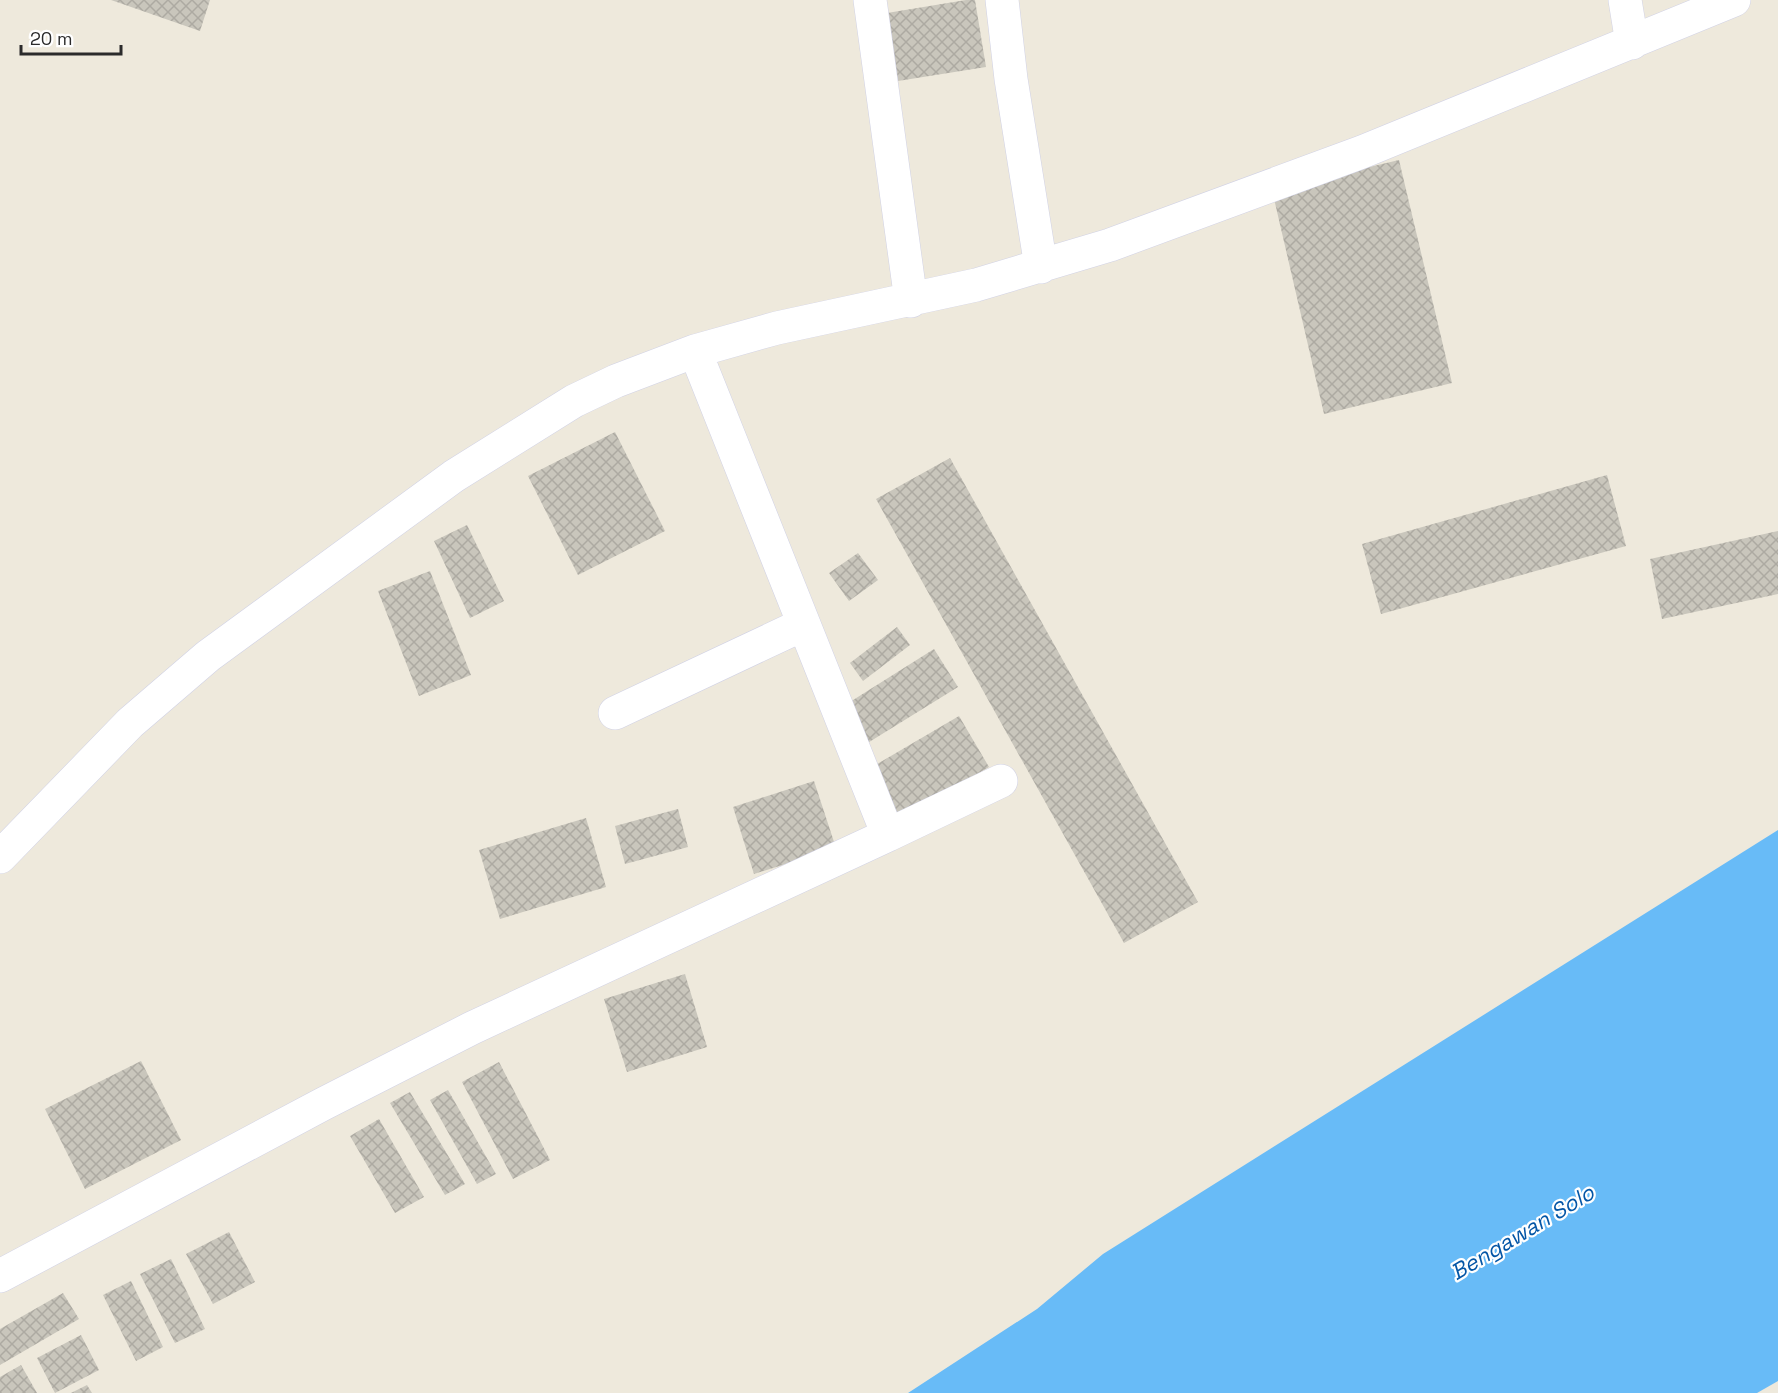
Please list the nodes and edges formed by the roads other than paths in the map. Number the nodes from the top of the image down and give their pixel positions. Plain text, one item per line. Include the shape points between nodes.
1 (870, 0) edge
2 (1002, 0) edge
3 (1625, 0) edge
4 (1734, 0) edge
5 (1632, 43) junction
6 (1041, 267) junction
7 (911, 301) junction
8 (695, 351) junction
9 (802, 625) junction
10 (615, 713) dead end
11 (1001, 781) dead end
12 (888, 835) junction
13 (0, 857) edge
14 (0, 1276) edge

1 - 7 street
2 - 6 street
3 - 5 street
4 - 5 street
5 - 6 street via 1194,216
6 - 7 street
7 - 8 street via 851,311
8 - 9 street
8 - 13 street via 574,401 512,437 388,522 167,689 99,753
9 - 10 street
9 - 12 street
11 - 12 street
12 - 14 street via 472,1028

